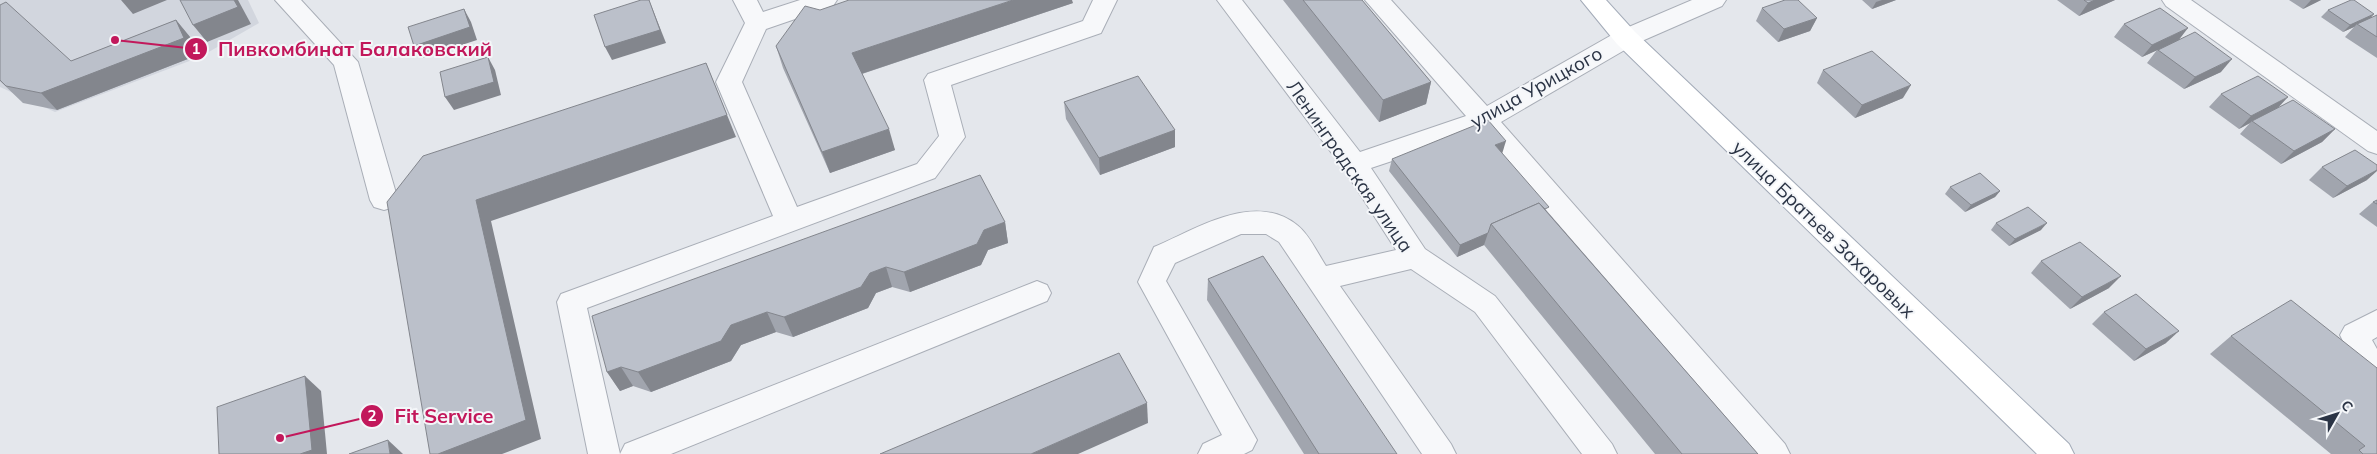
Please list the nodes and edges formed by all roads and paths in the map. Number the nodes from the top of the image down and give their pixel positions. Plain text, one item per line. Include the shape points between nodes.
1 (288, 0) edge
2 (745, 0) edge
3 (825, 0) edge
4 (1105, 0) edge
5 (1229, 0) edge
6 (1376, 0) edge
7 (1592, 0) edge
8 (1714, 0) edge
9 (2174, 0) edge
10 (757, 23) junction
11 (1626, 38) junction
12 (1484, 120) junction
13 (2377, 144) edge
14 (1354, 164) junction
15 (384, 200) dead end
16 (790, 221) junction
17 (1415, 257) junction
18 (1319, 279) junction
19 (1037, 293) dead end
20 (2377, 322) edge
21 (2377, 379) edge
22 (1245, 447) edge
23 (604, 454) edge
24 (636, 454) edge
25 (1214, 454) edge
26 (1440, 454) edge
27 (1600, 454) edge
28 (1774, 454) edge
29 (2058, 454) edge

1 - 15 street via 346,62
2 - 10 street
3 - 10 street
4 - 16 street via 1092,27 937,80 952,137 926,172
5 - 14 street, Ленинградская улица
6 - 12 street
7 - 11 main road, улица Братьев Захаровых
8 - 11 street, улица Урицкого
9 - 13 street
10 - 16 street via 729,82
11 - 12 street, улица Урицкого
11 - 29 main road, улица Братьев Захаровых
12 - 14 street, улица Урицкого
12 - 28 street
14 - 17 street, Ленинградская улица
16 - 23 street via 571,302
17 - 18 street
17 - 27 street, Ленинградская улица via 1485,304
18 - 22 street via 1289,234 1271,223 1239,223 1164,255 1152,282
18 - 26 street
19 - 24 street
20 - 21 street via 2355,335
22 - 25 street

